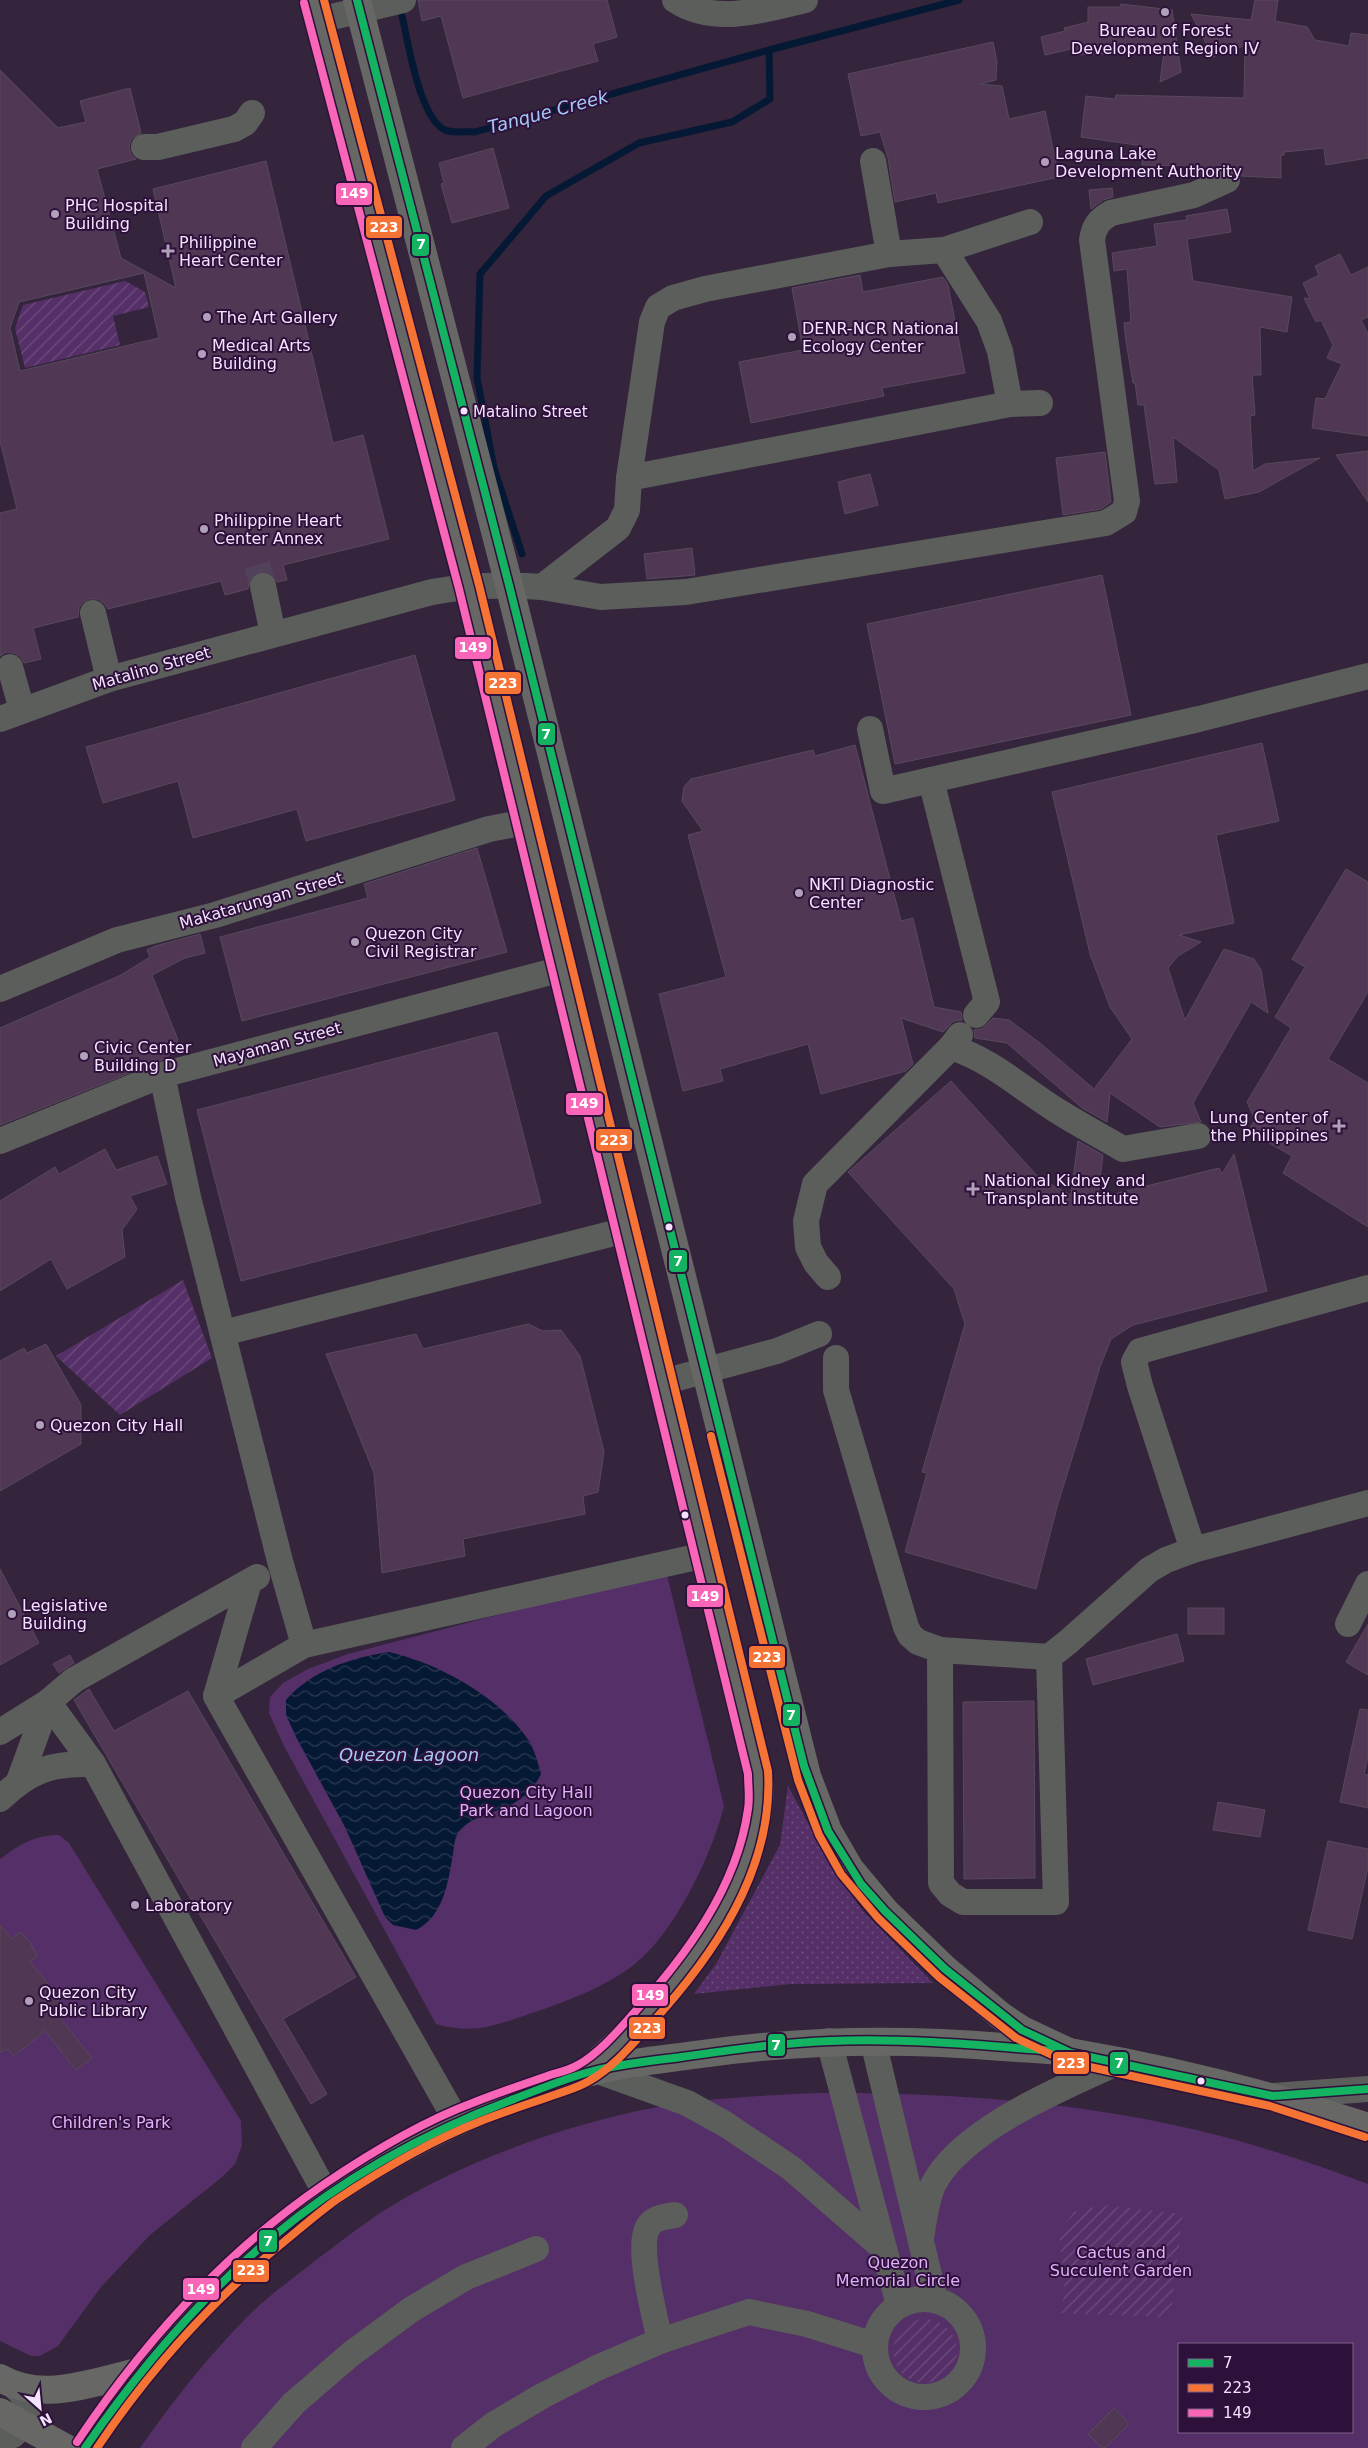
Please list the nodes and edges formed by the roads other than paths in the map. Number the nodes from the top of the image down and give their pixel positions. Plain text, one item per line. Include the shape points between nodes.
1 (403, 0) edge
2 (675, 0) edge
3 (805, 0) edge
4 (358, 5) edge
5 (317, 10) edge
6 (252, 113) dead end
7 (144, 147) dead end
8 (873, 161) dead end
9 (1227, 180) dead end
10 (1030, 222) dead end
11 (944, 250) junction
12 (888, 254) junction
13 (1040, 403) dead end
14 (1010, 404) junction
15 (629, 478) junction
16 (509, 584) junction
17 (262, 586) tunnel mouth
18 (469, 587) junction
19 (542, 587) junction
20 (92, 613) dead end
21 (273, 634) junction
22 (10, 667) dead end
23 (1368, 676) edge
24 (108, 679) junction
25 (11, 714) edge
26 (870, 728) dead end
27 (931, 780) junction
28 (526, 822) junction
29 (562, 970) junction
30 (0, 989) edge
31 (982, 1008) dead end
32 (162, 1075) junction
33 (1198, 1136) dead end
34 (0, 1140) edge
35 (626, 1230) junction
36 (828, 1277) dead end
37 (1368, 1288) edge
38 (818, 1330) dead end
39 (224, 1333) junction
40 (836, 1358) dead end
41 (706, 1372) junction
42 (663, 1382) junction
43 (1368, 1503) edge
44 (1193, 1550) junction
45 (705, 1555) junction
46 (280, 1561) junction
47 (249, 1582) junction
48 (1368, 1584) edge
49 (1348, 1624) dead end
50 (304, 1645) junction
51 (940, 1650) junction
52 (1048, 1657) junction
53 (216, 1696) junction
54 (48, 1702) junction
55 (0, 1732) edge
56 (93, 1764) junction
57 (19, 1781) junction
58 (0, 1800) edge
59 (829, 2041) junction
60 (873, 2041) junction
61 (1071, 2052) junction
62 (1119, 2062) junction
63 (590, 2072) junction
64 (1368, 2089) edge
65 (1273, 2096) junction
66 (456, 2120) junction
67 (1368, 2127) edge
68 (326, 2194) junction
69 (675, 2215) dead end
70 (922, 2242) junction
71 (536, 2249) dead end
72 (884, 2249) junction
73 (935, 2300) junction
74 (899, 2305) junction
75 (660, 2341) junction
76 (874, 2345) junction
77 (138, 2372) junction
78 (7, 2382) edge
79 (6, 2422) edge
80 (66, 2448) edge
81 (84, 2448) edge
82 (254, 2448) edge
83 (464, 2448) edge

1 - 4 street
2 - 3 street via 688,8 746,14
4 - 5 street
4 - 16 main road
5 - 18 main road
6 - 7 street via 245,123 234,129 158,147
8 - 12 street
9 - 19 street, Matalino Street via 1194,195 1111,213 1100,219 1094,228 1092,240 1127,502 1124,512 1115,518 1106,523 686,592 601,597
10 - 11 street
11 - 12 street
11 - 14 street via 989,321 1000,351
12 - 15 street via 705,289 658,306 652,322
13 - 14 street
14 - 15 street
15 - 19 street via 627,510 618,528
16 - 18 street, Matalino Street
16 - 19 street, Matalino Street
16 - 41 main road
17 - 21 street
18 - 21 street, Matalino Street via 432,592
18 - 28 main road
20 - 24 street
21 - 24 street, Matalino Street
22 - 25 street
23 - 27 street via 1199,719
24 - 25 street, Matalino Street
26 - 27 street via 872,777 883,791
27 - 31 street
28 - 29 main road
28 - 30 street, Makatarungan Street via 489,830 215,915 117,940
29 - 32 street, Mayaman Street
29 - 35 main road
32 - 34 street, Mayaman Street
32 - 39 street via 188,1197
33 - 36 street via 1123,1150 1056,1110 956,1041 815,1184 806,1222 808,1247
35 - 39 street
35 - 42 main road
37 - 44 street via 1140,1351 1134,1362 1140,1386
38 - 41 street via 776,1351
39 - 46 street
40 - 51 street via 836,1390 906,1627 918,1642
41 - 42 street
41 - 61 main road via 804,1766 828,1831 861,1884 945,1970 1022,2030
42 - 45 main road
43 - 44 street
44 - 52 street via 1149,1570
45 - 50 street
45 - 63 main road via 758,1773 760,1800 757,1825 731,1894 690,1961 658,2002
46 - 47 street
46 - 50 street
47 - 53 street
47 - 54 street via 74,1680
48 - 49 street
50 - 53 street
51 - 52 street
51 - 52 street via 941,1883 962,1902 1056,1902
53 - 66 street
54 - 55 street
54 - 56 street
54 - 57 street
56 - 57 street via 65,1763
56 - 68 street
57 - 58 street
59 - 60 main road
59 - 63 main road via 747,2047
59 - 72 street
60 - 61 main road
60 - 70 street
61 - 62 main road
62 - 65 main road
62 - 70 street via 1029,2103 963,2150 933,2186
63 - 66 main road
63 - 72 street via 687,2103 725,2124 791,2168
64 - 65 street
65 - 67 main road
66 - 68 main road
68 - 77 main road via 239,2264 203,2298
69 - 75 street via 657,2218 648,2226 645,2235 646,2276
70 - 73 street
71 - 82 street via 466,2277 412,2309 308,2391
72 - 74 street
73 - 74 street via 923,2298
73 - 76 street via 963,2316 971,2331 974,2346 971,2363 953,2389 938,2396 922,2398 894,2388 878,2368
74 - 76 street via 878,2329
75 - 76 street via 749,2312 807,2324
75 - 83 street via 542,2396 493,2425
77 - 78 main road via 51,2391
77 - 81 main road
78 - 79 main road via 20,2396 19,2406
79 - 80 main road

